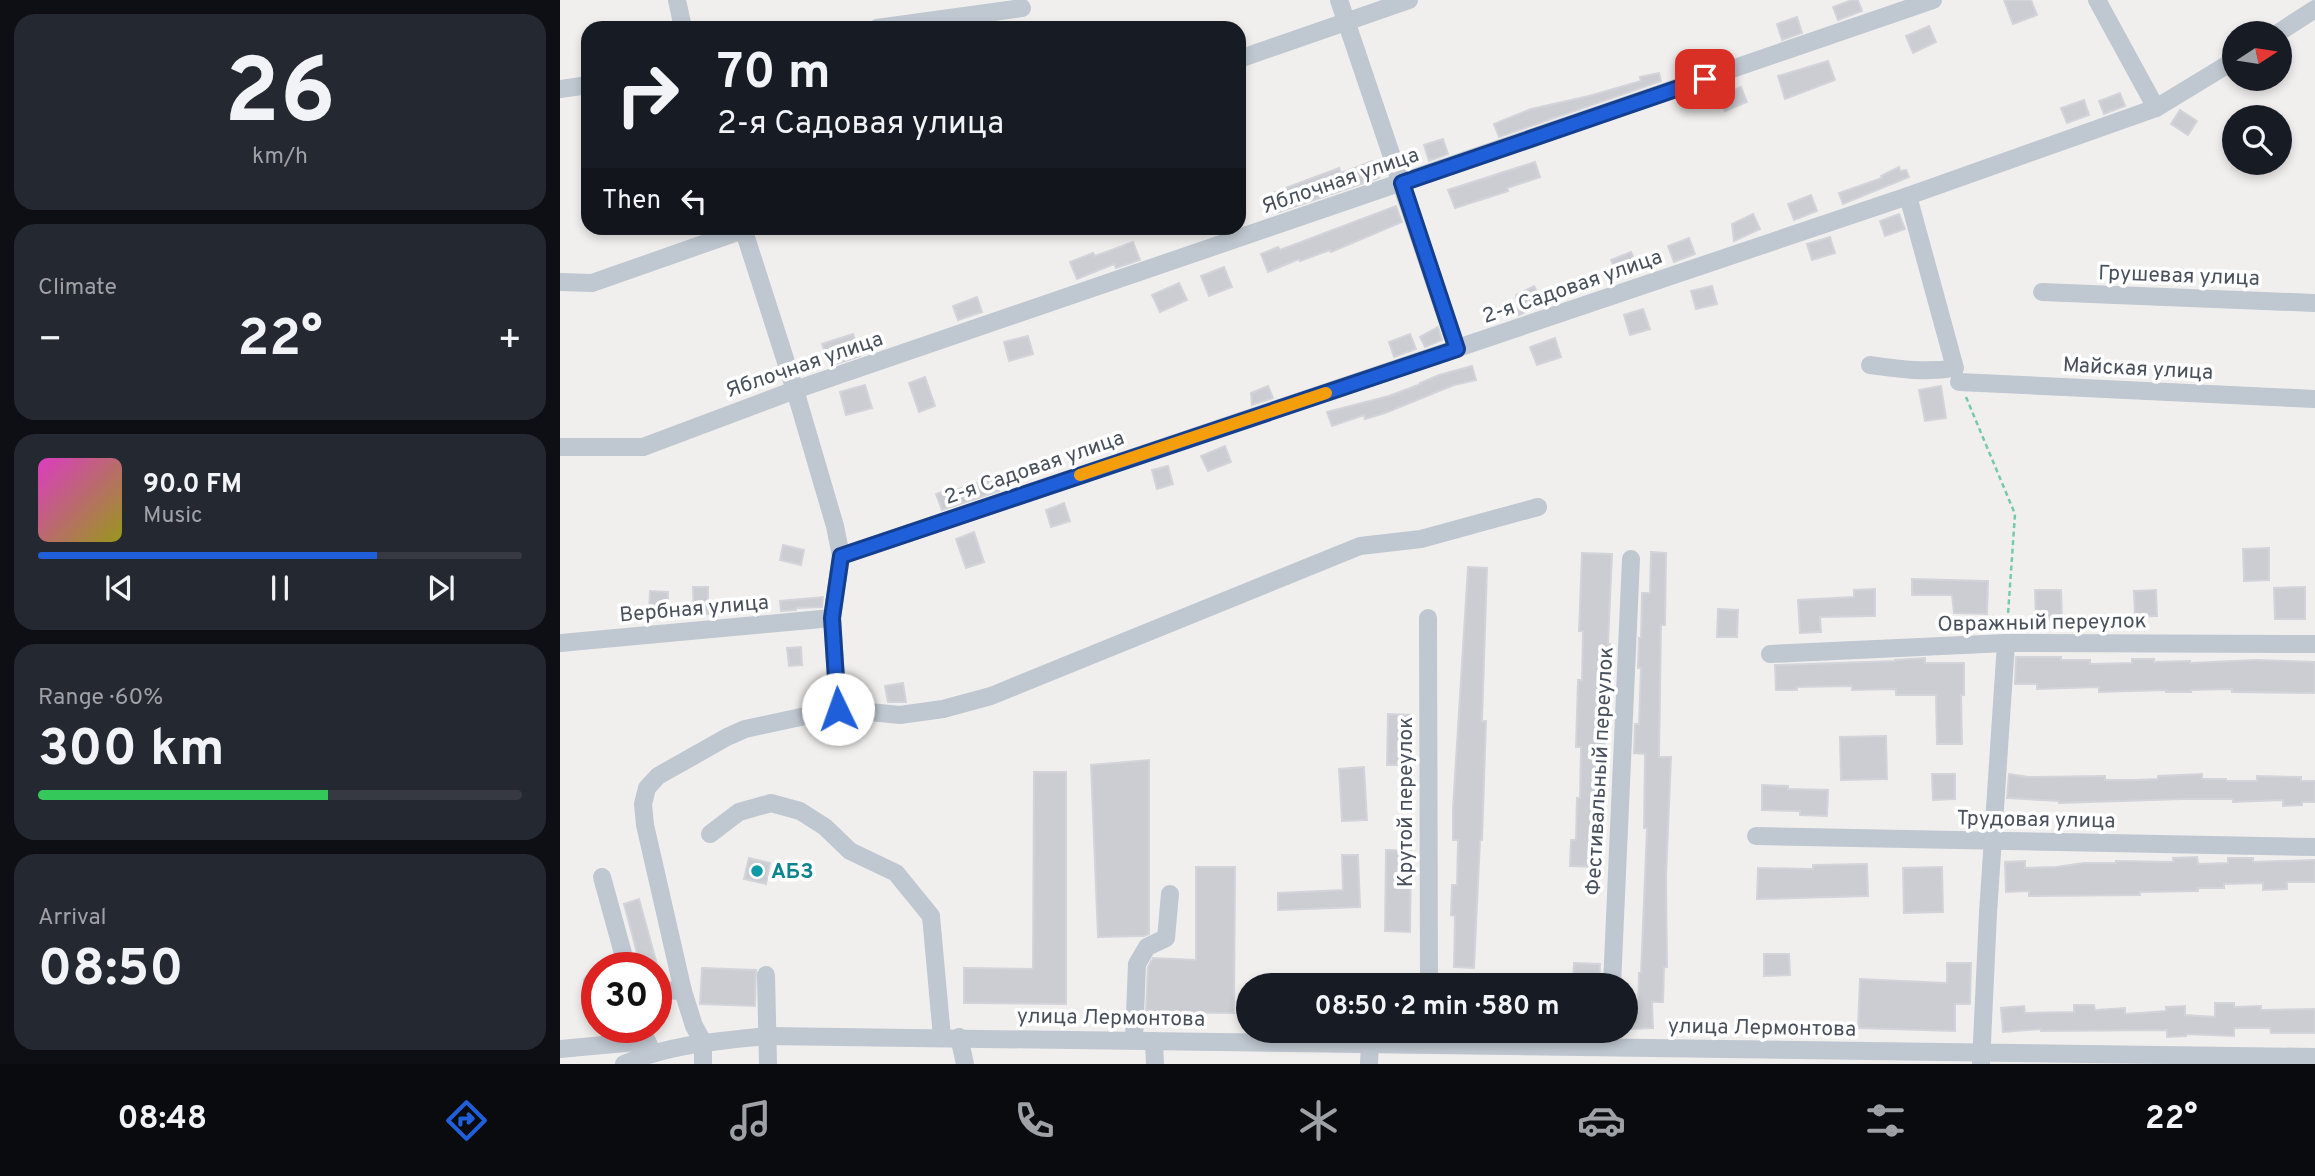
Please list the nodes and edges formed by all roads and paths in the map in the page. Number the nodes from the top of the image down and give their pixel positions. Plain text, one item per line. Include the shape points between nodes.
1 (677, 0) edge
2 (1339, 0) edge
3 (1409, 0) edge
4 (1933, 0) edge
5 (2096, 0) edge
6 (1022, 8) dead end
7 (2315, 9) edge
8 (682, 21) edge
9 (928, 21) edge
10 (1347, 21) junction
11 (2292, 24) edge
12 (1246, 57) edge
13 (2222, 68) edge
14 (581, 86) edge
15 (560, 89) edge
16 (2156, 108) junction
17 (1402, 183) junction
18 (1908, 196) junction
19 (726, 235) edge
20 (748, 235) edge
21 (560, 282) edge
22 (2042, 292) dead end
23 (2315, 303) edge
24 (1457, 349) junction
25 (1870, 365) dead end
26 (1959, 382) joint
27 (795, 390) junction
28 (2315, 399) edge
29 (560, 447) edge
30 (1538, 507) dead end
31 (841, 556) junction
32 (1632, 559) dead end
33 (832, 618) junction
34 (1428, 618) dead end
35 (560, 643) edge
36 (2006, 643) junction
37 (2315, 644) edge
38 (1770, 654) dead end
39 (838, 709) junction
40 (710, 834) dead end
41 (1756, 836) dead end
42 (1993, 841) junction
43 (2315, 847) edge
44 (602, 877) dead end
45 (1170, 894) dead end
46 (623, 952) edge
47 (1429, 973) edge
48 (1613, 973) edge
49 (766, 975) dead end
50 (672, 991) edge
51 (683, 991) junction
52 (768, 1036) junction
53 (950, 1037) junction
54 (1134, 1040) junction
55 (1154, 1041) junction
56 (1638, 1041) edge
57 (703, 1042) junction
58 (1380, 1043) edge
59 (1370, 1044) junction
60 (560, 1049) edge
61 (652, 1052) junction
62 (2315, 1057) edge
63 (1981, 1059) edge
64 (624, 1064) edge
65 (703, 1064) edge
66 (768, 1064) edge
67 (965, 1064) edge
68 (1155, 1064) edge
69 (1369, 1064) edge

1 - 8 street
2 - 10 street
3 - 10 street
4 - 17 street, Яблочная улица
5 - 16 street
6 - 9 street
7 - 11 street
10 - 12 street
10 - 17 street
13 - 16 street, 2-я Садовая улица
14 - 15 street
16 - 18 street, 2-я Садовая улица
17 - 24 street
17 - 27 street, Яблочная улица
18 - 24 street, 2-я Садовая улица
18 - 25 street via 1955,368 1912,371
19 - 21 street via 592,283
20 - 27 street
22 - 23 street, Грушевая улица
24 - 31 street, 2-я Садовая улица
26 - 28 street, Майская улица
26 - 36 path via 2015,514
27 - 29 street, Яблочная улица via 643,447
27 - 31 street
30 - 39 street via 1421,539 1360,546 991,696 900,715
31 - 33 street
32 - 48 street, Фестивальный переулок
33 - 35 street, Вербная улица
33 - 39 street
34 - 47 street, Крутой переулок
36 - 37 street, Овражный переулок
36 - 38 street, Овражный переулок
36 - 42 street
39 - 51 street via 745,729 658,776 647,788 645,825
40 - 53 street via 739,812 771,803 800,811 850,851 896,873 931,916
41 - 42 street, Трудовая улица
42 - 43 street, Трудовая улица
42 - 63 street
44 - 46 street
45 - 54 street via 1166,938 1147,947 1137,964
49 - 52 street
50 - 51 street
51 - 57 street
52 - 53 street, улица Лермонтова
52 - 57 street, улица Лермонтова
52 - 66 street
53 - 54 street, улица Лермонтова
53 - 67 street
54 - 55 street, улица Лермонтова
55 - 59 street, улица Лермонтова
55 - 68 street
56 - 63 street, улица Лермонтова
57 - 61 street, улица Лермонтова
57 - 65 street
58 - 59 street, улица Лермонтова
59 - 69 street
60 - 61 street via 647,1041
61 - 64 street, улица Лермонтова
62 - 63 street, улица Лермонтова

